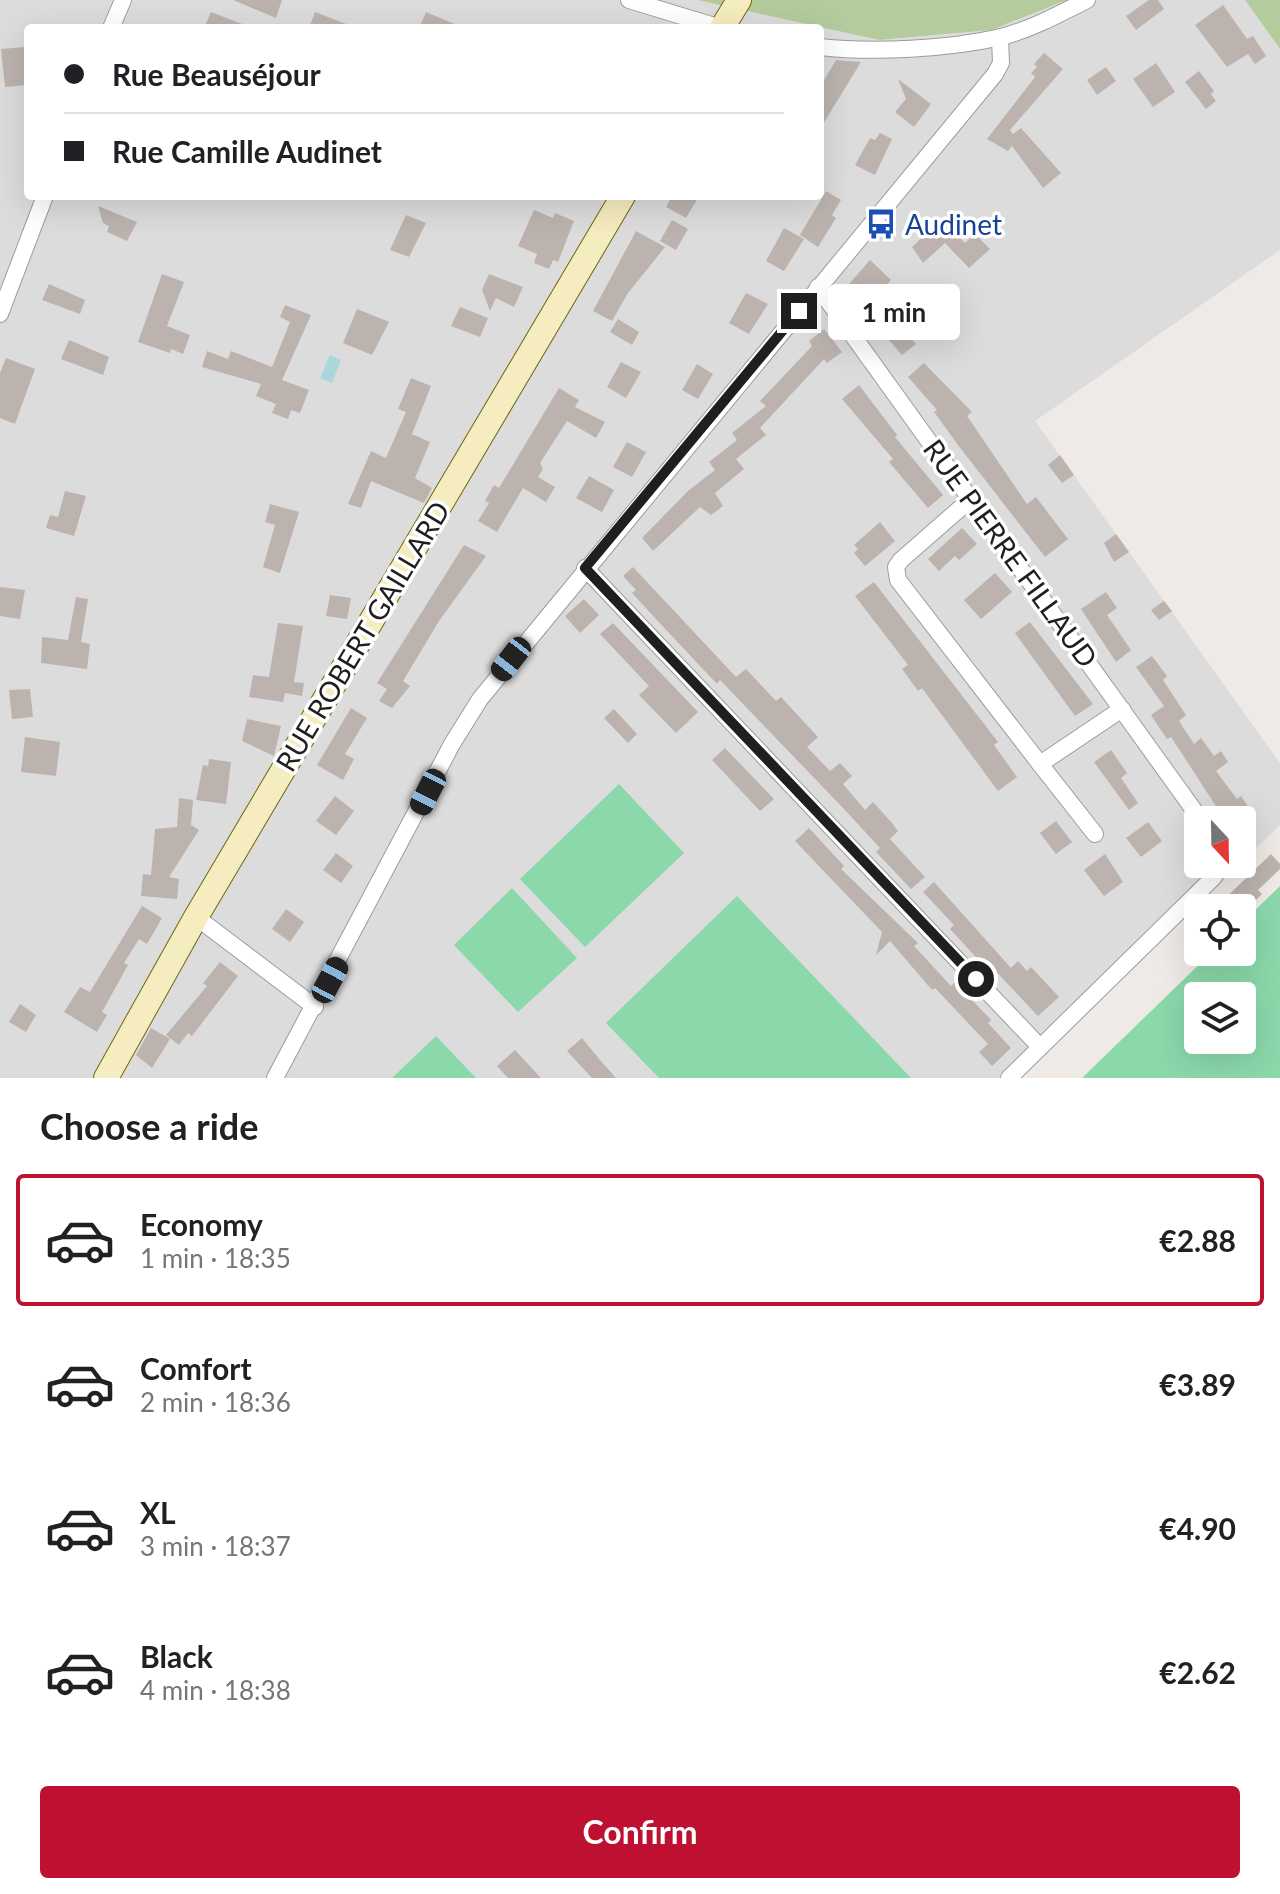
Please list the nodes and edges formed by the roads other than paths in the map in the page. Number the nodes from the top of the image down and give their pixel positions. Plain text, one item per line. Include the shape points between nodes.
1 (123, 0) edge
2 (629, 0) edge
3 (739, 0) edge
4 (1087, 0) edge
5 (113, 24) edge
6 (709, 24) edge
7 (724, 24) edge
8 (1000, 37) junction
9 (824, 47) edge
10 (43, 200) edge
11 (621, 200) edge
12 (818, 287) junction
13 (0, 314) edge
14 (972, 498) junction
15 (585, 568) junction
16 (1122, 709) junction
17 (1040, 764) junction
18 (1191, 806) edge
19 (1095, 834) dead end
20 (1213, 878) edge
21 (196, 917) junction
22 (315, 1007) junction
23 (1040, 1047) junction
24 (106, 1078) edge
25 (275, 1078) edge
26 (1009, 1078) edge

1 - 5 street
2 - 6 street
3 - 7 street
4 - 8 street
8 - 9 street via 877,50
8 - 12 street via 1001,63 995,74
10 - 13 street
11 - 21 street, RUE ROBERT GAILLARD
12 - 14 street, RUE PIERRE FILLAUD
12 - 15 street
14 - 16 street, RUE PIERRE FILLAUD
14 - 17 street via 901,560 896,574
15 - 22 street via 480,699 452,744
15 - 23 street
16 - 17 street
16 - 18 street, RUE PIERRE FILLAUD
17 - 19 street
20 - 23 street
21 - 22 street
21 - 24 street, RUE ROBERT GAILLARD
22 - 25 street
23 - 26 street

